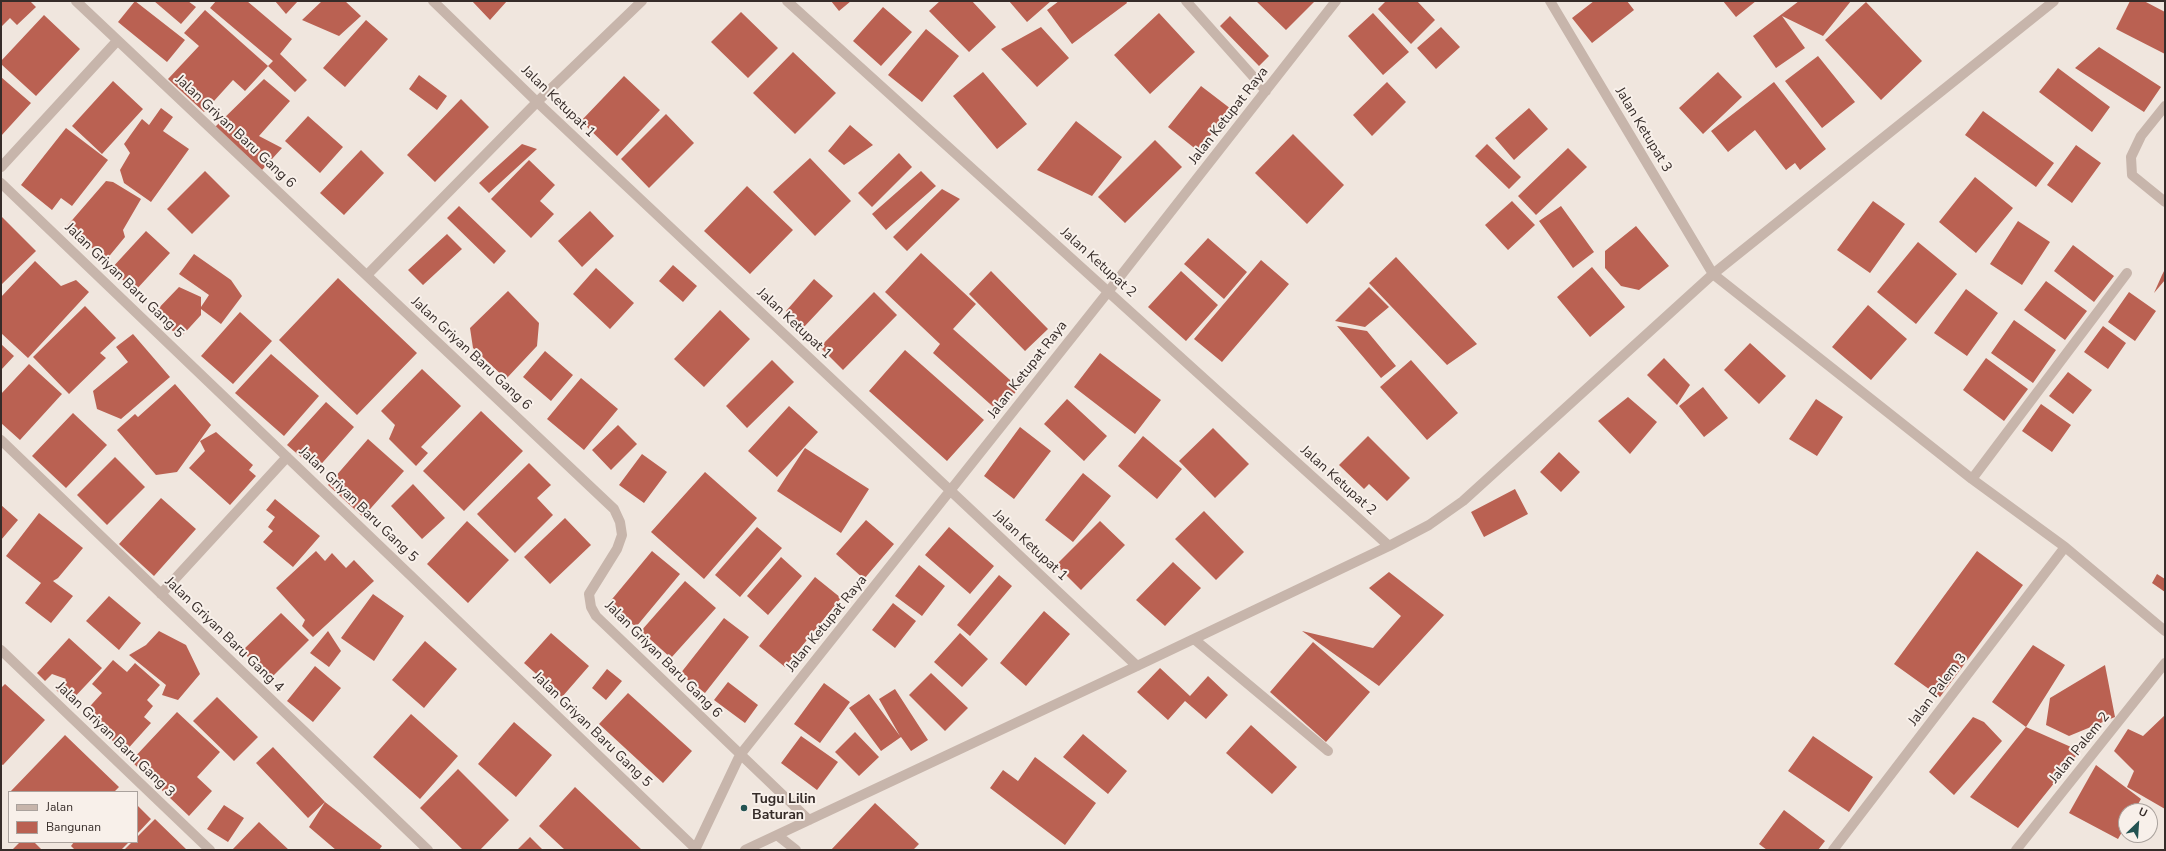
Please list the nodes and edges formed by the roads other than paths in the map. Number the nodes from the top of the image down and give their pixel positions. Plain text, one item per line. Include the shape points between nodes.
1 (76, 1) edge
2 (433, 1) edge
3 (642, 1) edge
4 (787, 1) edge
5 (1186, 1) edge
6 (1336, 1) edge
7 (2054, 1) edge
8 (1552, 2) edge
9 (117, 41) junction
10 (1266, 91) junction
11 (537, 102) junction
12 (2165, 106) edge
13 (1, 167) edge
14 (1, 183) edge
15 (2165, 202) edge
16 (2127, 273) dead end
17 (1713, 274) junction
18 (367, 275) junction
19 (1108, 292) junction
20 (1, 440) edge
21 (287, 457) junction
22 (1972, 479) junction
23 (951, 490) junction
24 (1389, 546) junction
25 (2065, 547) junction
26 (161, 594) junction
27 (2165, 631) edge
28 (1194, 639) junction
29 (1, 650) edge
30 (2165, 663) edge
31 (1137, 666) junction
32 (1328, 751) dead end
33 (740, 755) junction
34 (809, 820) junction
35 (777, 835) junction
36 (695, 849) edge
37 (210, 850) edge
38 (428, 850) edge
39 (745, 850) edge
40 (796, 850) edge
41 (1834, 850) edge
42 (2016, 850) edge

1 - 9 street, Jalan Griyan Baru Gang 6
2 - 11 street, Jalan Ketupat 1
3 - 11 street
4 - 19 street, Jalan Ketupat 2
5 - 10 street
6 - 10 street, Jalan Ketupat Raya
7 - 17 street
8 - 17 street, Jalan Ketupat 3
9 - 13 street
9 - 18 street, Jalan Griyan Baru Gang 6
10 - 19 street, Jalan Ketupat Raya
11 - 18 street
11 - 23 street, Jalan Ketupat 1
12 - 15 street via 2141,136 2131,157 2132,175
14 - 21 street, Jalan Griyan Baru Gang 5
16 - 22 street
17 - 22 street
17 - 24 street via 1463,500 1429,525
18 - 33 street, Jalan Griyan Baru Gang 6 via 614,509 622,535 617,549 589,594 591,607 596,616
19 - 23 street, Jalan Ketupat Raya
19 - 24 street, Jalan Ketupat 2
20 - 26 street, Jalan Griyan Baru Gang 4
21 - 26 street
21 - 36 street, Jalan Griyan Baru Gang 5
22 - 25 street
23 - 31 street, Jalan Ketupat 1
23 - 33 street, Jalan Ketupat Raya
24 - 28 street
25 - 27 street
25 - 41 street, Jalan Palem 3
26 - 38 street, Jalan Griyan Baru Gang 4
28 - 31 street
28 - 32 street
29 - 37 street, Jalan Griyan Baru Gang 3
30 - 42 street, Jalan Palem 2
31 - 34 street
33 - 34 street, Jalan Griyan Baru Gang 6
33 - 36 street, Jalan Ketupat Raya
34 - 35 street
35 - 39 street
35 - 40 street

